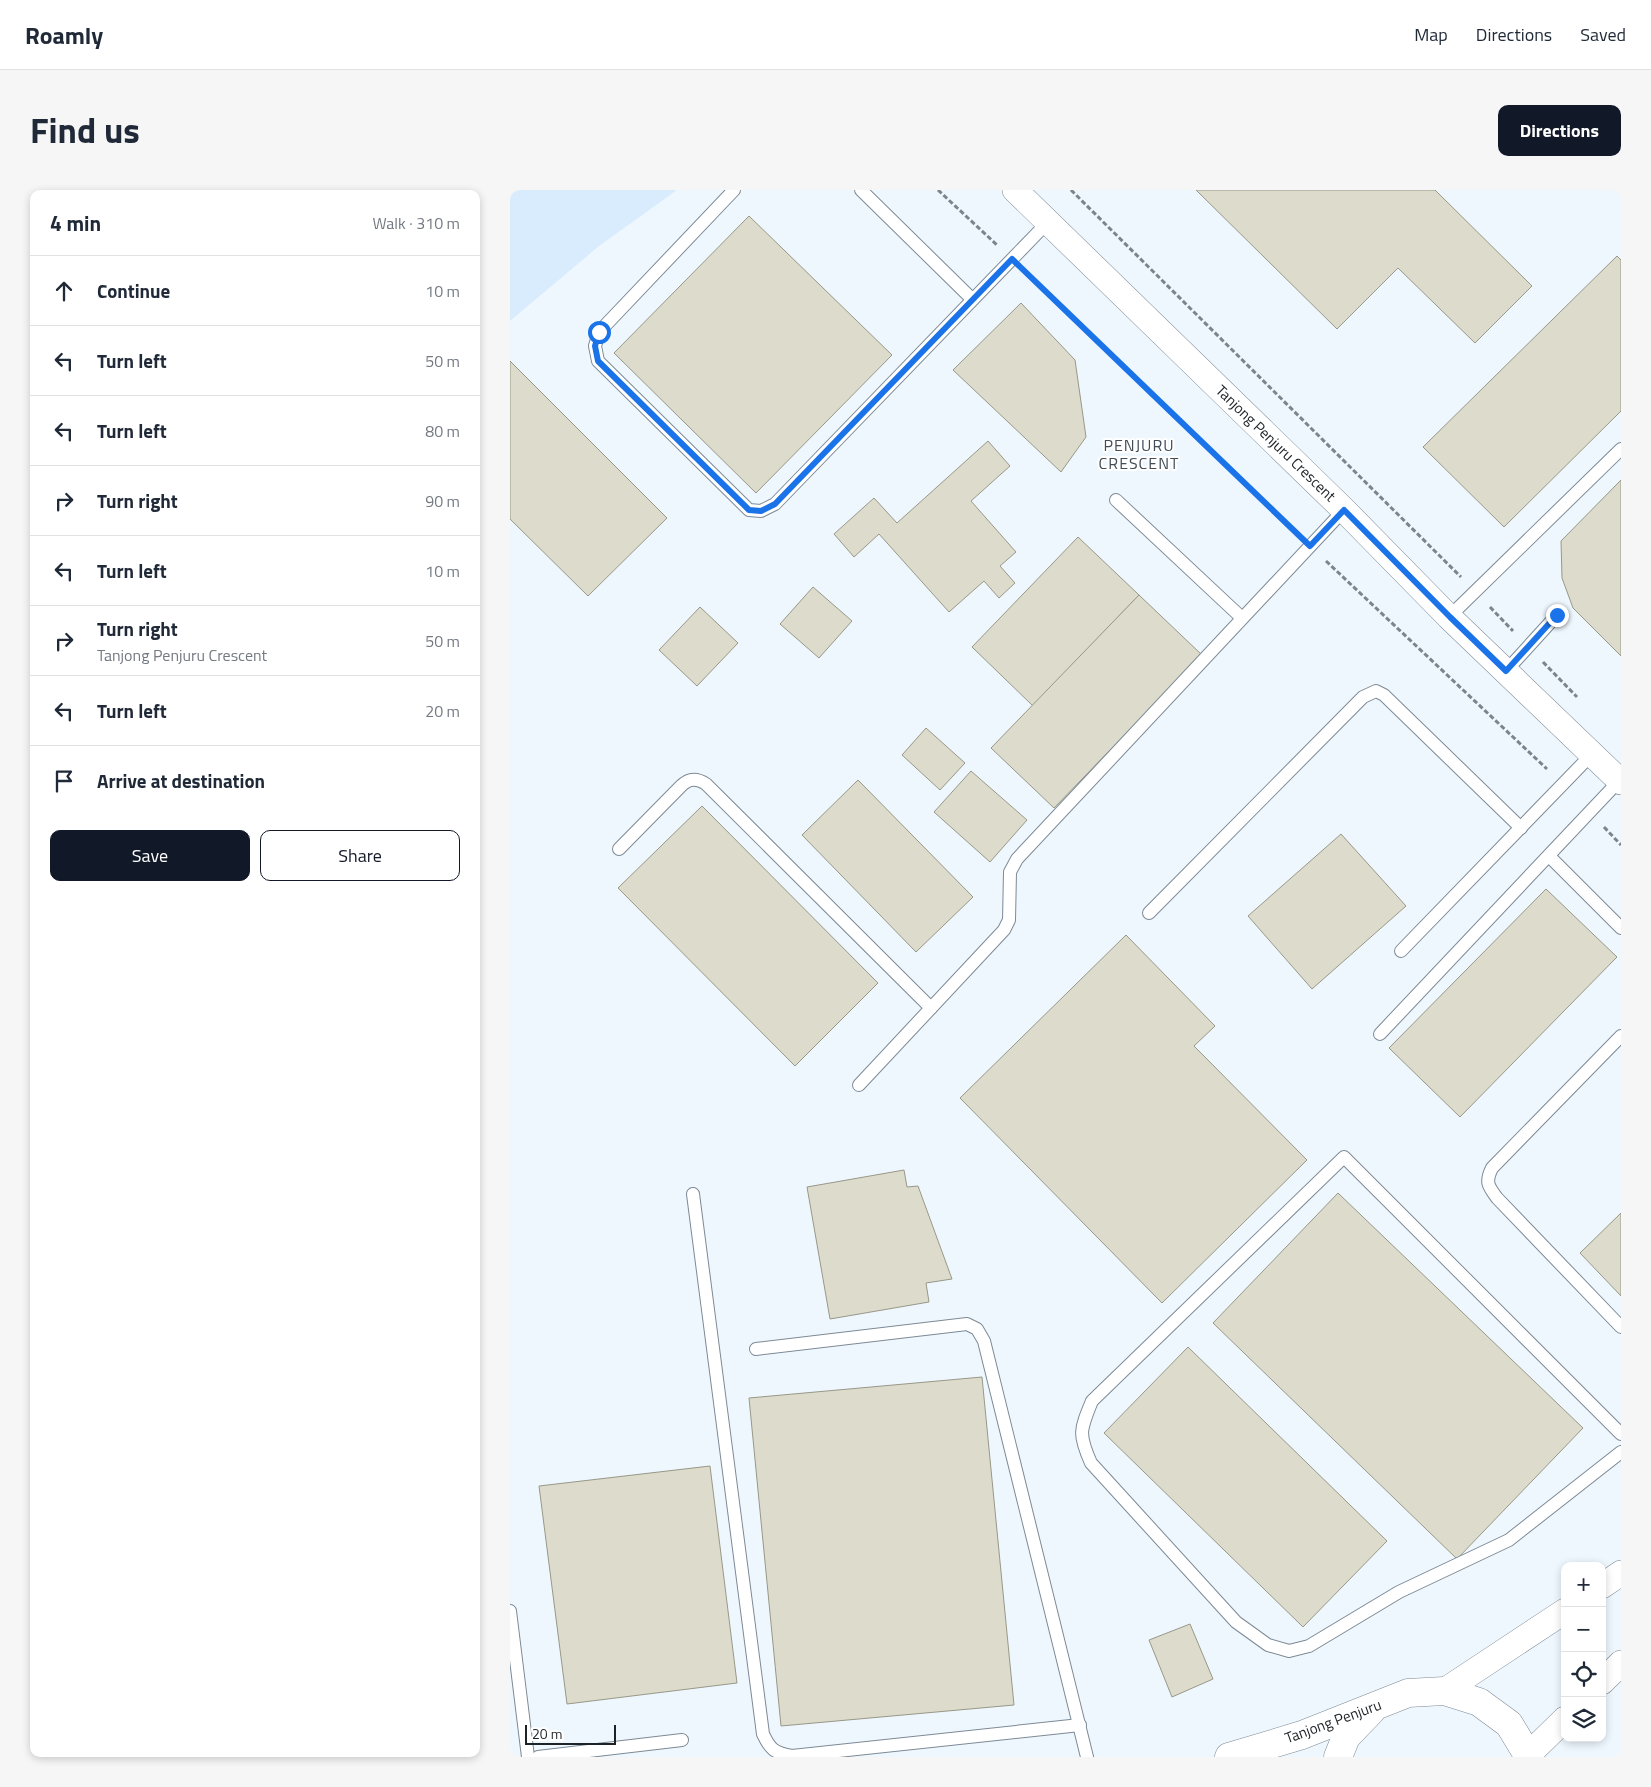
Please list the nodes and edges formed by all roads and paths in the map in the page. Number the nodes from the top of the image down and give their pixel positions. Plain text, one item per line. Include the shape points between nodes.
1 (734, 190) edge
2 (861, 190) edge
3 (938, 190) edge
4 (1015, 190) edge
5 (1071, 190) edge
6 (1048, 222) junction
7 (1012, 259) junction
8 (972, 300) junction
9 (1621, 449) edge
10 (1116, 500) dead end
11 (1344, 510) junction
12 (1310, 546) junction
13 (1475, 592) junction
14 (1557, 615) dead end
15 (1450, 617) junction
16 (1242, 618) junction
17 (1529, 647) junction
18 (1506, 671) junction
19 (1582, 702) dead end
20 (1592, 754) junction
21 (1620, 782) edge
22 (1563, 784) junction
23 (1589, 813) junction
24 (1521, 828) junction
25 (1621, 845) edge
26 (620, 849) dead end
27 (1549, 856) junction
28 (1149, 913) dead end
29 (1621, 928) edge
30 (1401, 951) dead end
31 (931, 1008) junction
32 (1380, 1034) dead end
33 (1621, 1036) edge
34 (859, 1085) dead end
35 (693, 1194) dead end
36 (1621, 1327) edge
37 (756, 1349) dead end
38 (1621, 1434) edge
39 (1621, 1452) edge
40 (1621, 1573) edge
41 (1606, 1583) edge
42 (510, 1611) edge
43 (1561, 1613) edge
44 (1621, 1663) edge
45 (1606, 1678) edge
46 (1444, 1691) junction
47 (1408, 1693) junction
48 (1561, 1723) edge
49 (1080, 1725) junction
50 (682, 1740) dead end
51 (627, 1752) edge
52 (1529, 1756) edge
53 (528, 1757) edge
54 (538, 1757) edge
55 (1087, 1757) edge
56 (1230, 1757) edge
57 (1338, 1757) edge

1 - 8 lane via 599,332 595,346 598,361 749,510 761,511 775,504
2 - 8 lane
3 - 7 path
4 - 6 street, Tanjong Penjuru Crescent
5 - 13 path
6 - 7 lane
6 - 11 street, Tanjong Penjuru Crescent
7 - 8 lane
7 - 12 path
9 - 13 lane
10 - 16 lane
11 - 12 lane
11 - 15 street, Tanjong Penjuru Crescent
12 - 16 lane
12 - 22 path
13 - 15 lane
13 - 17 path
14 - 17 lane
15 - 18 street, Tanjong Penjuru Crescent
16 - 31 lane via 1017,859 1010,872 1009,920 1004,930
17 - 18 lane
17 - 19 path
18 - 20 street, Tanjong Penjuru Crescent
20 - 21 street, Tanjong Penjuru Crescent
20 - 22 lane
21 - 23 lane
22 - 24 lane
23 - 25 path
23 - 27 lane
24 - 28 lane via 1384,695 1376,691 1363,697
24 - 30 lane
26 - 31 lane via 686,781 700,780
27 - 29 lane
27 - 32 lane
31 - 34 lane
33 - 36 lane via 1492,1168 1488,1186
35 - 49 lane via 763,1734 769,1746 779,1754 792,1756
37 - 49 lane via 967,1324 977,1329 984,1341
38 - 39 lane via 1344,1157 1092,1401 1082,1425 1083,1444 1091,1463 1236,1622 1268,1645 1289,1651 1309,1646 1399,1592 1509,1540
40 - 41 street
42 - 53 lane
43 - 46 street
44 - 45 street
46 - 47 main road, Tanjong Penjuru
46 - 52 main road, Tanjong Penjuru via 1479,1702 1509,1724
47 - 56 main road, Tanjong Penjuru via 1302,1734
47 - 57 main road, Tanjong Penjuru via 1373,1710 1346,1737
48 - 52 street, Tanjong Penjuru
49 - 55 lane
50 - 51 lane
51 - 54 lane

